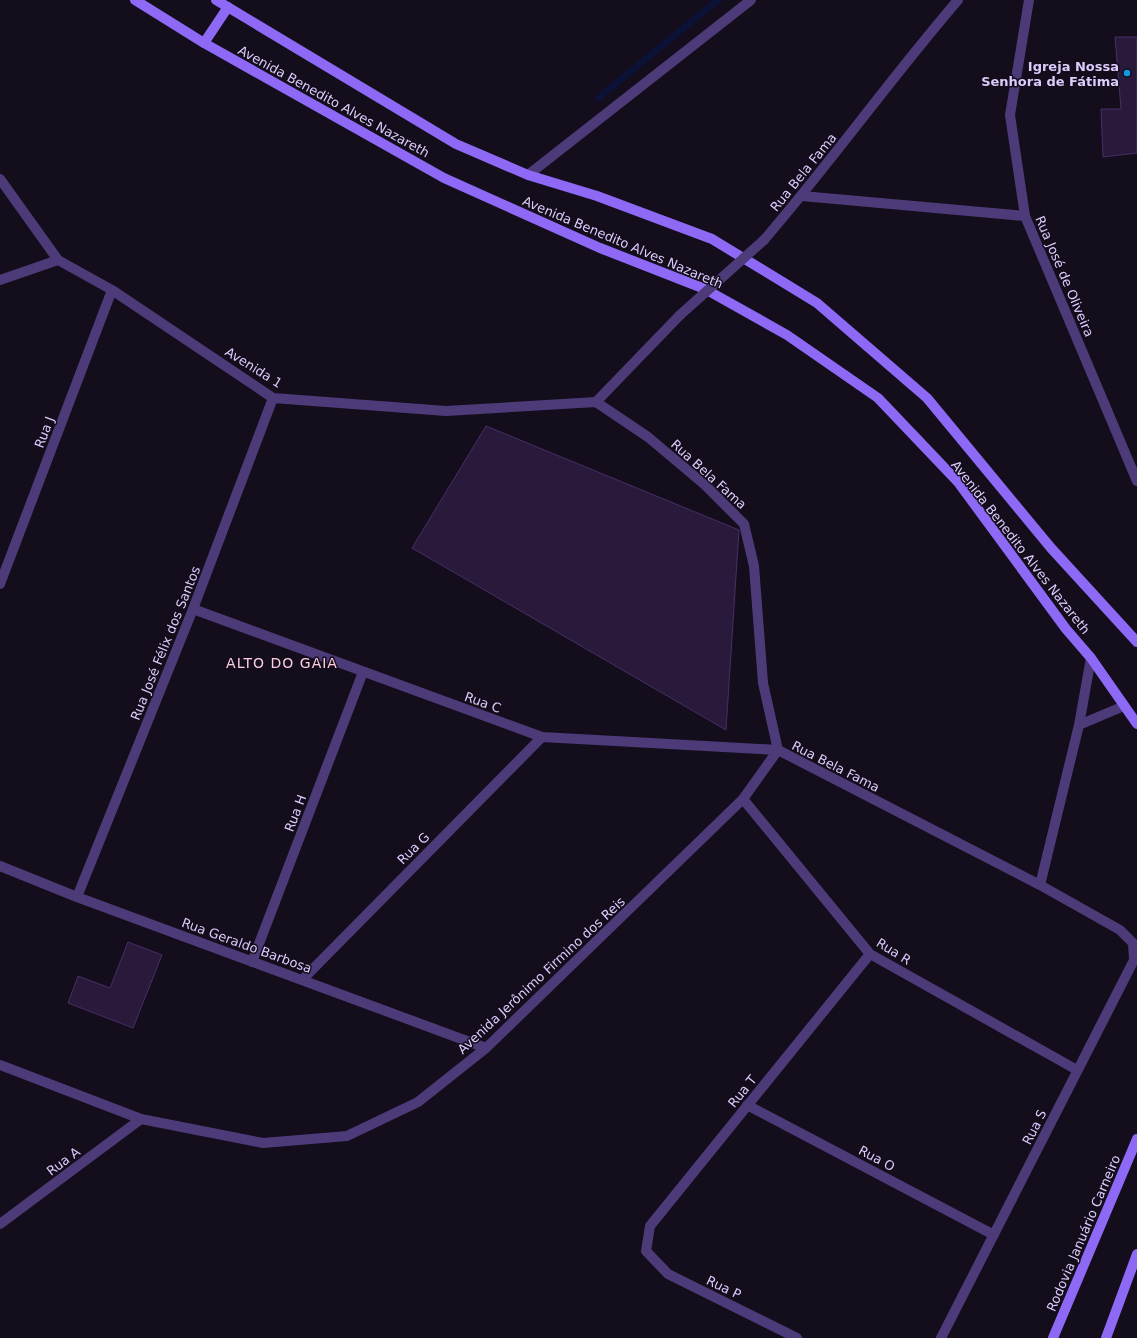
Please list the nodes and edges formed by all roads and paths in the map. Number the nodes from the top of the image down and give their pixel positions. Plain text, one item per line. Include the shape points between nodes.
1 (135, 0) edge
2 (216, 0) edge
3 (751, 0) edge
4 (958, 0) edge
5 (1029, 0) edge
6 (228, 7) junction
7 (204, 43) junction
8 (528, 175) junction
9 (0, 179) edge
10 (802, 196) junction
11 (1025, 216) junction
12 (58, 260) junction
13 (0, 280) edge
14 (112, 290) junction
15 (274, 398) junction
16 (596, 402) junction
17 (1137, 481) edge
18 (0, 584) edge
19 (193, 610) junction
20 (1137, 642) edge
21 (1091, 658) junction
22 (363, 672) junction
23 (1124, 706) junction
24 (1079, 724) junction
25 (1137, 724) edge
26 (542, 737) junction
27 (778, 750) junction
28 (743, 799) junction
29 (0, 866) edge
30 (1040, 885) junction
31 (77, 897) junction
32 (1120, 930) joint
33 (870, 954) junction
34 (252, 962) junction
35 (303, 979) junction
36 (486, 1048) junction
37 (0, 1065) edge
38 (1077, 1070) junction
39 (747, 1105) junction
40 (141, 1119) junction
41 (1137, 1139) edge
42 (0, 1224) edge
43 (994, 1235) junction
44 (646, 1252) joint
45 (1137, 1254) edge
46 (797, 1338) edge
47 (941, 1338) edge
48 (1053, 1338) edge
49 (1106, 1338) edge

1 - 7 main road, Avenida Benedito Alves Nazareth
2 - 6 main road, Avenida Benedito Alves Nazareth
3 - 8 street
4 - 10 street, Rua Bela Fama via 921,43
5 - 11 street, Rua José de Oliveira via 1010,115
6 - 7 main road
6 - 8 main road, Avenida Benedito Alves Nazareth via 456,144
7 - 21 main road, Avenida Benedito Alves Nazareth via 444,178 600,248 705,289 800,344 878,398 958,482 1066,629
8 - 20 main road, Avenida Benedito Alves Nazareth via 597,196 712,240 817,303 927,398 1051,548
9 - 12 street
10 - 11 street
10 - 16 street, Rua Bela Fama, bridge via 764,240 680,315
11 - 17 street, Rua José de Oliveira
12 - 13 street
12 - 14 street, Avenida 1
14 - 15 street, Avenida 1
14 - 18 street, Rua J
15 - 16 street, Avenida 1 via 446,411
15 - 19 street, Rua José Félix dos Santos
16 - 27 street, Rua Bela Fama via 648,437 705,485 744,524 754,566 763,683
19 - 22 street, Rua C
19 - 31 street, Rua José Félix dos Santos
21 - 23 main road, Avenida Benedito Alves Nazareth
21 - 24 street
22 - 26 street, Rua C
22 - 34 street, Rua H
23 - 24 street
23 - 25 main road, Avenida Benedito Alves Nazareth
24 - 30 street
26 - 27 street, Rua C
26 - 35 street, Rua G
27 - 28 street, Avenida Jerônimo Firmino dos Reis
27 - 30 street, Rua Bela Fama
28 - 33 street, Rua R
28 - 36 street, Avenida Jerônimo Firmino dos Reis
29 - 31 street, Rua Geraldo Barbosa
30 - 32 street, Rua Bela Fama
31 - 34 street, Rua Geraldo Barbosa
32 - 38 street, Rua S via 1133,943 1134,960
33 - 38 street, Rua R
33 - 39 street, Rua T
34 - 35 street, Rua Geraldo Barbosa
35 - 36 street, Rua Geraldo Barbosa
36 - 40 street, Avenida Jerônimo Firmino dos Reis via 418,1102 347,1136 263,1143
37 - 40 street, Avenida Jerônimo Firmino dos Reis
38 - 43 street, Rua S
39 - 43 street, Rua O
39 - 44 street, Rua T via 650,1226
40 - 42 street, Rua A
41 - 48 main road, Rodovia Januário Carneiro
43 - 47 street, Rua S
44 - 46 street, Rua P via 668,1274
45 - 49 main road

